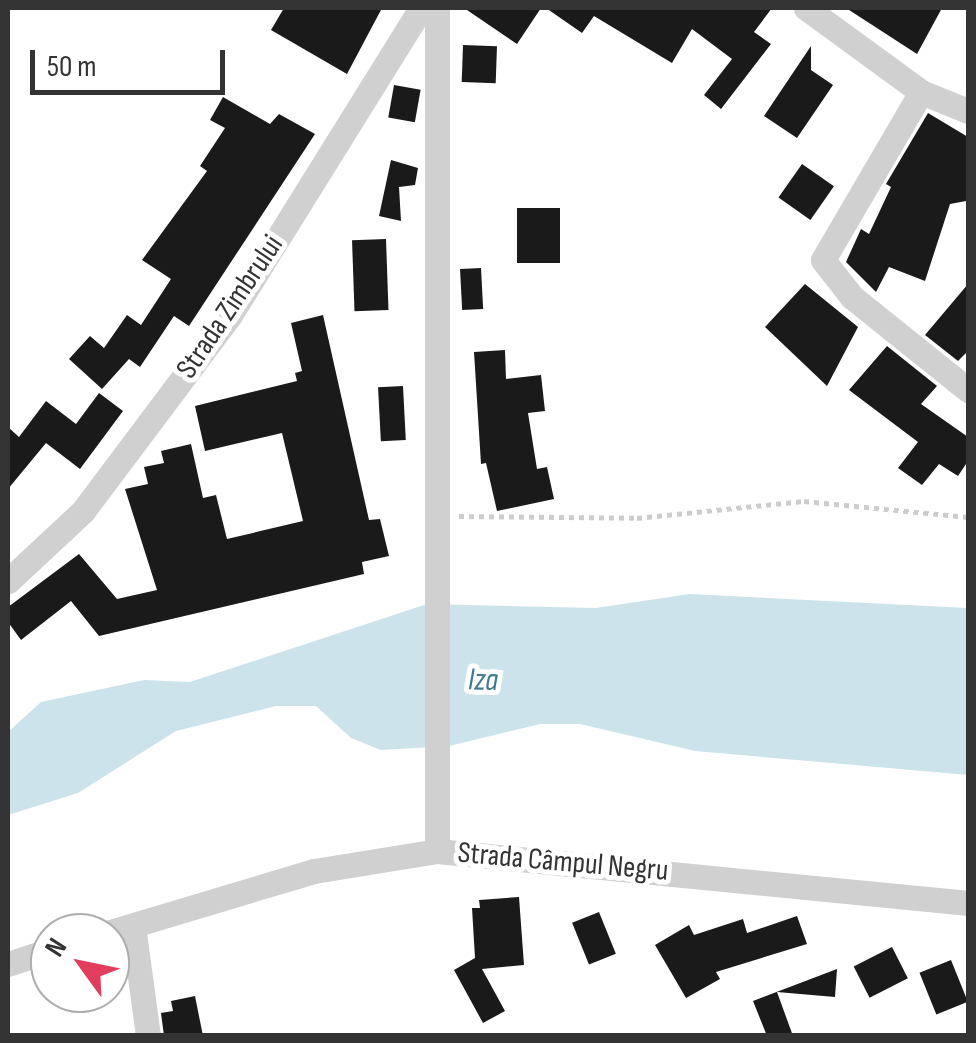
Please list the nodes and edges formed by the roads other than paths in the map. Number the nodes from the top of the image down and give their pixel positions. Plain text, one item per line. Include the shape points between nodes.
1 (421, 8) edge
2 (437, 8) edge
3 (806, 8) edge
4 (921, 92) junction
5 (968, 112) edge
6 (968, 390) edge
7 (8, 581) edge
8 (438, 851) junction
9 (968, 904) edge
10 (133, 926) junction
11 (130, 927) edge
12 (148, 1036) edge

1 - 7 street, Strada Zimbrului via 230,315 82,510
2 - 8 street
3 - 4 street
4 - 5 street
4 - 6 street via 823,260 852,297
8 - 9 street, Strada Câmpul Negru
8 - 10 street, Strada Câmpul Negru via 314,871
10 - 11 street, Strada Câmpul Negru
10 - 12 street

